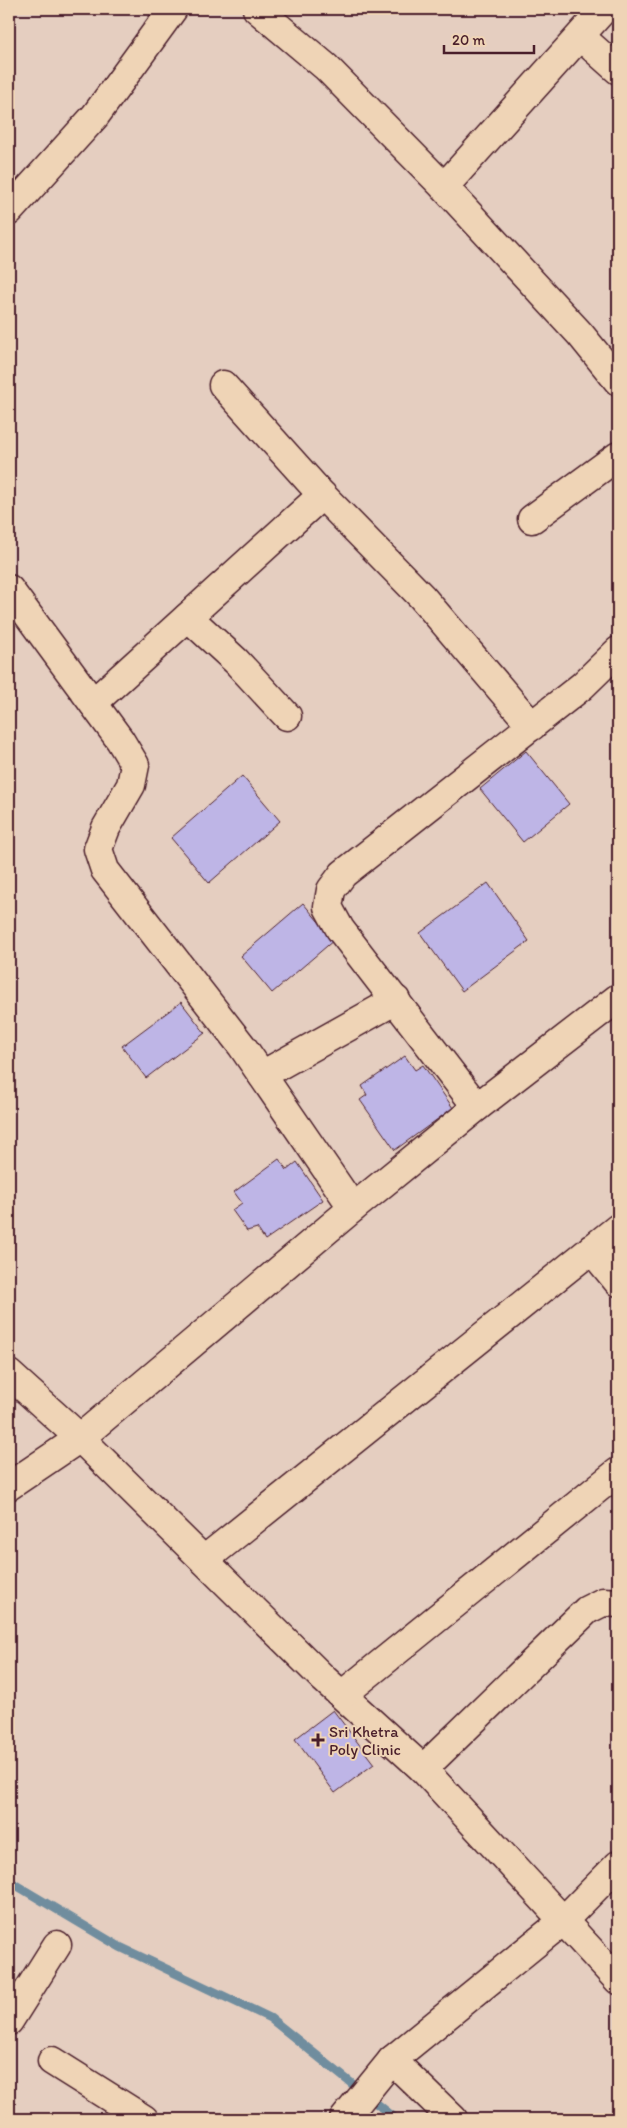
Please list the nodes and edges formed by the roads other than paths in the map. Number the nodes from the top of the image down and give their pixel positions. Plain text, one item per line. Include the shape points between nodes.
1 (174, 9) edge
2 (257, 9) edge
3 (604, 9) edge
4 (580, 37) junction
5 (618, 70) edge
6 (444, 187) junction
7 (9, 210) edge
8 (618, 381) edge
9 (223, 385) dead end
10 (618, 456) edge
11 (322, 495) junction
12 (532, 519) dead end
13 (9, 589) edge
14 (188, 617) junction
15 (618, 651) edge
16 (93, 703) junction
17 (287, 716) dead end
18 (532, 726) junction
19 (618, 998) edge
20 (396, 1000) junction
21 (262, 1075) junction
22 (478, 1107) junction
23 (353, 1208) junction
24 (618, 1228) edge
25 (592, 1249) junction
26 (618, 1282) edge
27 (9, 1374) edge
28 (80, 1438) junction
29 (618, 1472) edge
30 (9, 1486) edge
31 (204, 1560) junction
32 (618, 1603) edge
33 (342, 1695) junction
34 (423, 1769) junction
35 (618, 1865) edge
36 (563, 1921) junction
37 (57, 1945) dead end
38 (618, 1980) edge
39 (9, 2021) edge
40 (52, 2061) dead end
41 (384, 2069) junction
42 (345, 2118) edge
43 (144, 2119) edge
44 (453, 2119) edge

1 - 7 street via 94,116
2 - 6 street via 326,67
3 - 4 street
4 - 5 street
4 - 6 street
6 - 8 street via 580,334
9 - 11 street
10 - 12 street
11 - 14 street
11 - 18 street via 422,596
13 - 16 street
14 - 16 street
14 - 17 street via 236,660
15 - 18 street via 582,686
16 - 21 street via 135,765 131,785 106,828 98,849 105,870
18 - 20 street via 343,874 331,890 328,907 340,929
19 - 22 street
20 - 21 street
20 - 22 street
21 - 23 street
22 - 23 street
23 - 28 street
24 - 25 street
25 - 26 street
25 - 31 street
27 - 28 street
28 - 30 street
28 - 31 street
29 - 33 street
31 - 33 street
32 - 34 street via 603,1602 587,1610
33 - 34 street
34 - 36 street
35 - 36 street
36 - 38 street
36 - 41 street
37 - 39 street
40 - 43 street
41 - 42 street
41 - 44 street

